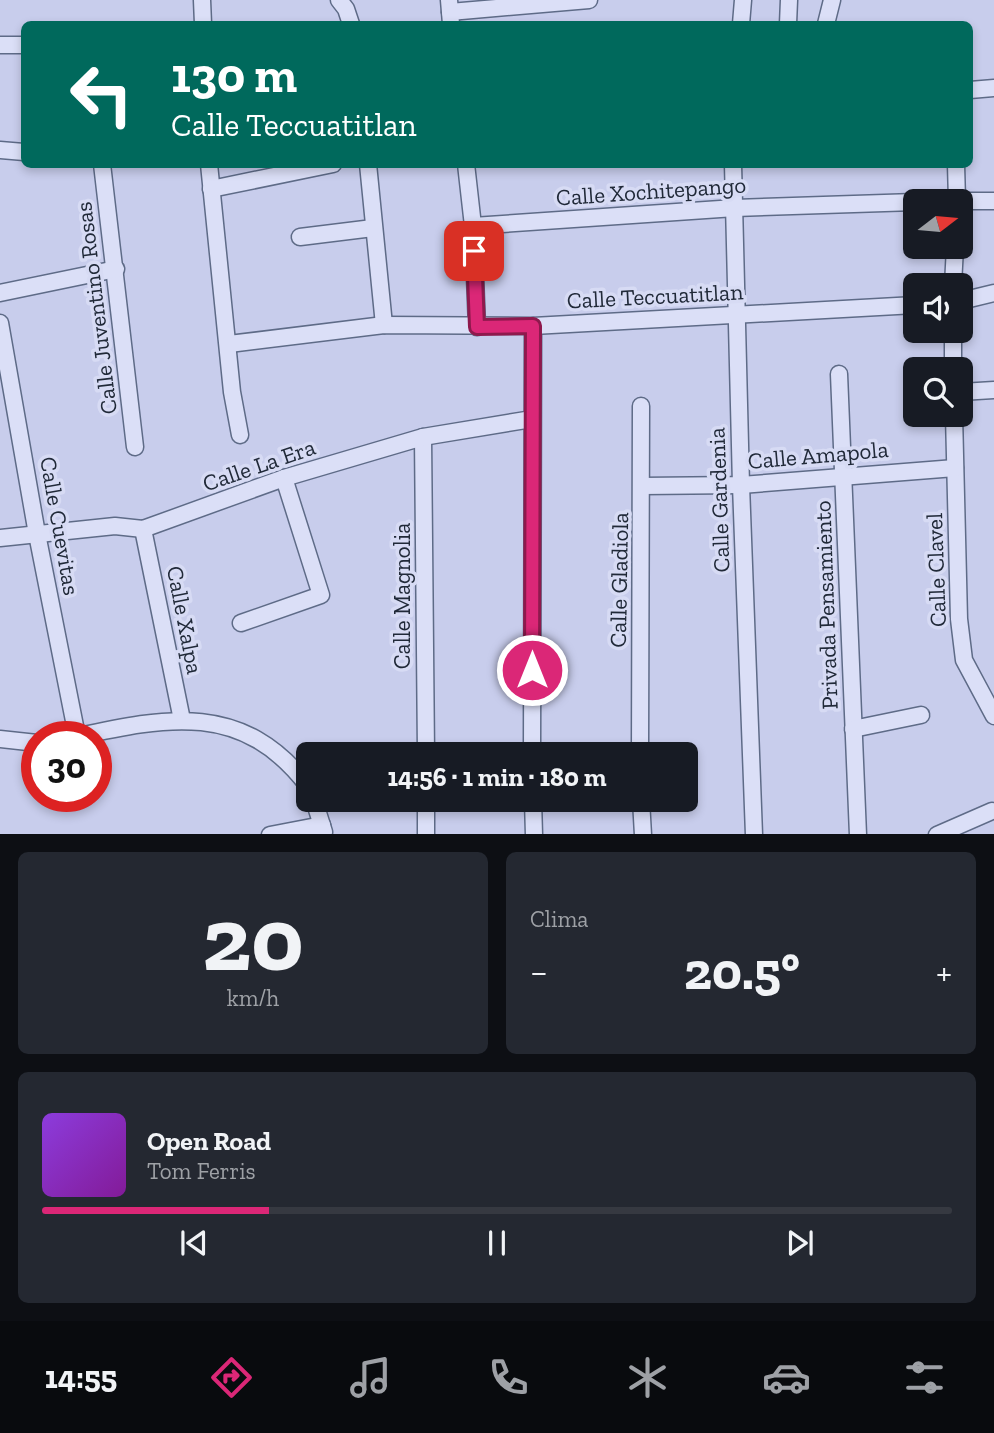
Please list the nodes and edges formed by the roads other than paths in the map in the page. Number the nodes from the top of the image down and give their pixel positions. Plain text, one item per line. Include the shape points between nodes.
1 (202, 0) edge
2 (339, 0) edge
3 (589, 0) edge
4 (743, 0) edge
5 (789, 0) edge
6 (832, 0) edge
7 (450, 12) edge
8 (203, 21) edge
9 (350, 21) edge
10 (741, 21) edge
11 (788, 21) edge
12 (827, 21) edge
13 (0, 45) edge
14 (21, 45) edge
15 (994, 88) edge
16 (973, 90) edge
17 (0, 150) edge
18 (21, 152) edge
19 (103, 168) edge
20 (209, 168) edge
21 (313, 168) edge
22 (368, 168) edge
23 (466, 168) edge
24 (733, 168) edge
25 (956, 168) edge
26 (211, 189) junction
27 (956, 189) edge
28 (973, 201) edge
29 (994, 201) edge
30 (903, 202) edge
31 (735, 208) junction
32 (473, 226) junction
33 (373, 228) junction
34 (300, 237) dead end
35 (116, 269) junction
36 (0, 293) edge
37 (994, 293) edge
38 (973, 298) edge
39 (903, 306) edge
40 (737, 314) junction
41 (0, 323) edge
42 (384, 325) junction
43 (533, 326) junction
44 (477, 327) junction
45 (229, 344) junction
46 (4, 362) edge
47 (839, 374) dead end
48 (994, 390) edge
49 (973, 391) edge
50 (641, 406) dead end
51 (532, 419) junction
52 (954, 427) edge
53 (240, 435) dead end
54 (423, 437) junction
55 (135, 447) dead end
56 (955, 468) junction
57 (845, 475) junction
58 (284, 478) junction
59 (741, 485) junction
60 (642, 486) junction
61 (143, 529) junction
62 (37, 534) junction
63 (0, 538) edge
64 (241, 623) dead end
65 (921, 715) dead end
66 (994, 716) edge
67 (182, 720) junction
68 (73, 721) edge
69 (112, 729) edge
70 (853, 729) junction
71 (0, 739) edge
72 (21, 741) edge
73 (426, 742) edge
74 (531, 742) edge
75 (640, 742) edge
76 (296, 771) edge
77 (992, 811) edge
78 (318, 812) edge
79 (426, 812) edge
80 (533, 812) edge
81 (642, 812) edge
82 (323, 830) edge
83 (281, 834) edge
84 (426, 834) edge
85 (534, 834) edge
86 (643, 834) edge
87 (754, 834) edge
88 (858, 834) edge
89 (939, 834) edge

1 - 8 street
2 - 9 street
3 - 7 street
4 - 10 street
5 - 11 street
6 - 12 street
13 - 14 street
15 - 16 street
17 - 18 street
19 - 35 street, Calle Juventino Rosas
20 - 26 street
21 - 26 street
22 - 33 street
23 - 32 street
24 - 31 street, Calle Gardenia
25 - 27 street
26 - 45 street
28 - 29 street
30 - 31 street, Calle Xochitepango
31 - 32 street, Calle Xochitepango
31 - 40 street, Calle Gardenia
32 - 44 street
33 - 34 street
33 - 42 street
35 - 36 street
35 - 55 street, Calle Juventino Rosas
37 - 38 street
39 - 40 street, Calle Teccuatitlan
40 - 43 street, Calle Teccuatitlan
40 - 59 street, Calle Gardenia
41 - 46 street, Calle Cuevitas
42 - 44 street, Calle Teccuatitlan
42 - 45 street, Calle Teccuatitlan
43 - 44 street, Calle Teccuatitlan
43 - 51 street
45 - 53 street
46 - 62 street, Calle Cuevitas
47 - 57 street, Privada Pensamiento
48 - 49 street
50 - 60 street, Calle Gladiola
51 - 54 street, Calle La Era
51 - 74 street
52 - 56 street, Calle Clavel
54 - 58 street, Calle La Era
54 - 73 street, Calle Magnolia
56 - 57 street, Calle Amapola
56 - 66 street, Calle Clavel via 964,660
57 - 59 street, Calle Amapola
57 - 70 street, Privada Pensamiento
58 - 61 street, Calle La Era
58 - 64 street via 321,595
59 - 60 street, Calle Amapola
59 - 87 street, Calle Gardenia
60 - 75 street, Calle Gladiola
61 - 62 street, Calle La Era via 115,526
61 - 67 street, Calle Xalpa
62 - 63 street, Calle La Era
62 - 68 street, Calle Cuevitas
65 - 70 street
67 - 69 street
67 - 76 street via 207,721 239,731
70 - 88 street, Privada Pensamiento
71 - 72 street
77 - 89 street
78 - 82 street
79 - 84 street
80 - 85 street
81 - 86 street
82 - 83 street

